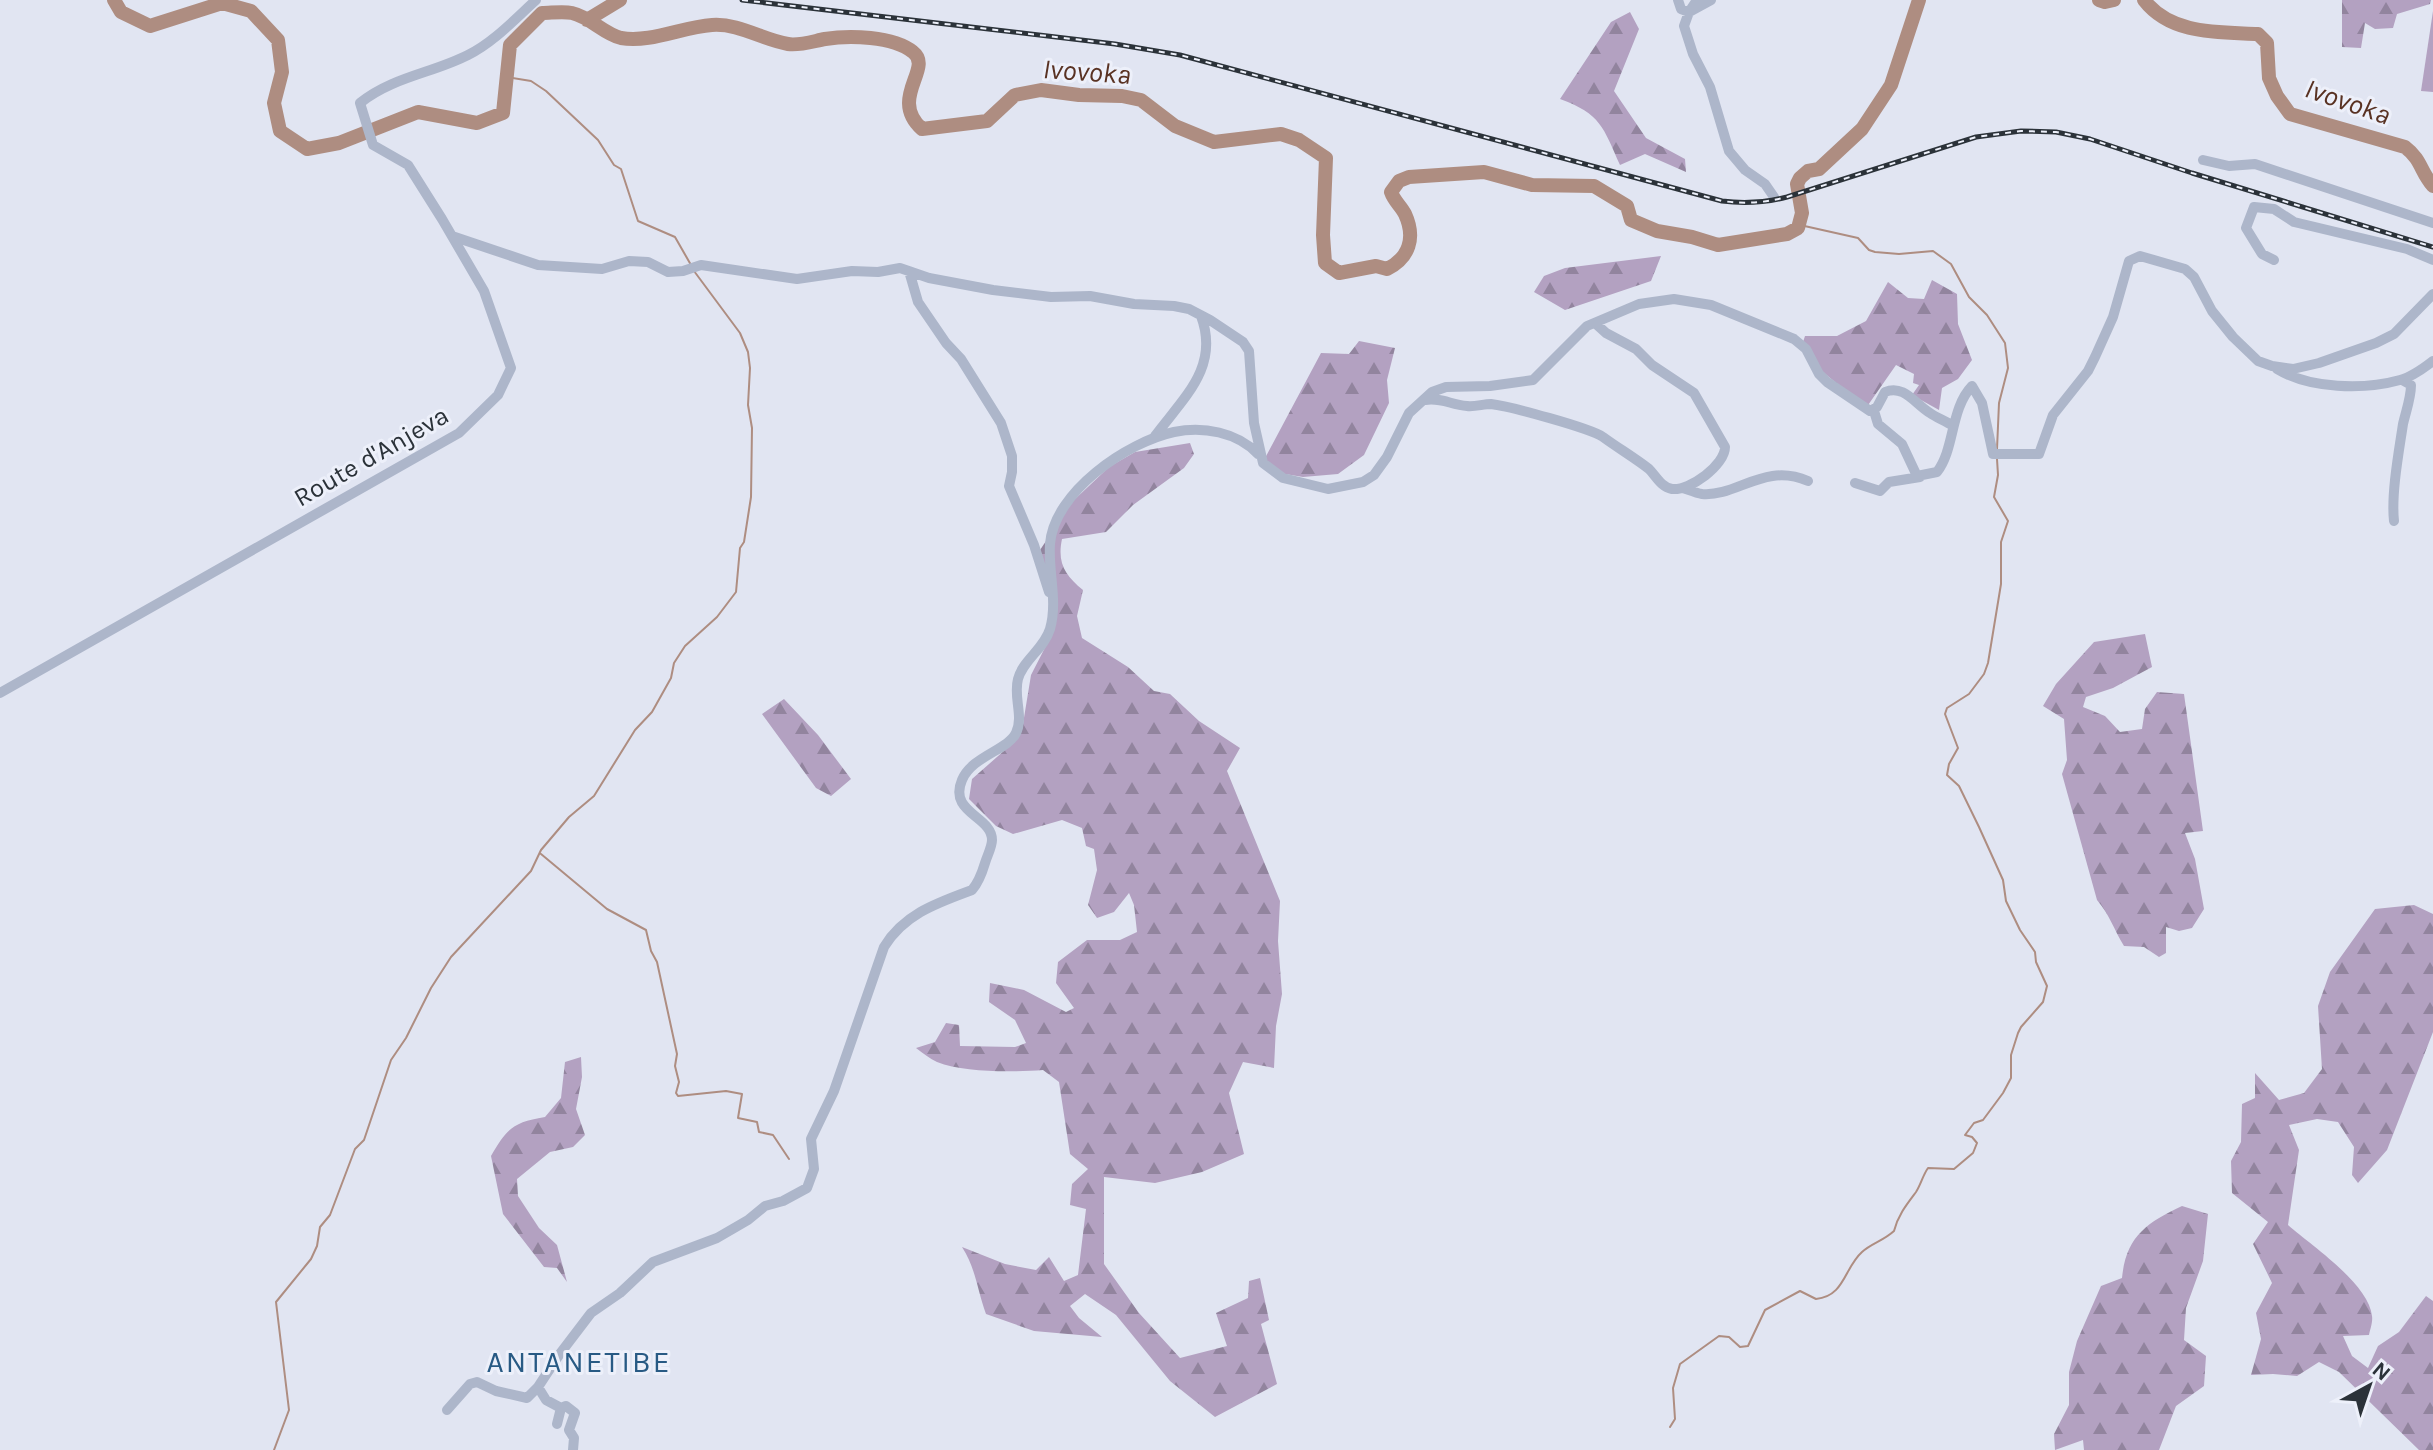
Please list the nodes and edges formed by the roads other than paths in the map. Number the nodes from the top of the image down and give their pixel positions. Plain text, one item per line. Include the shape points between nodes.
1 (536, 0) edge
2 (1678, 0) edge
3 (1697, 0) edge
4 (1711, 0) edge
5 (1689, 12) junction
6 (2203, 160) dead end
7 (1774, 197) dead end
8 (2433, 223) edge
9 (452, 236) junction
10 (2274, 260) dead end
11 (2433, 260) edge
12 (909, 271) junction
13 (2433, 294) edge
14 (1201, 316) junction
15 (1595, 323) junction
16 (2433, 361) edge
17 (2272, 366) junction
18 (2402, 380) junction
19 (1419, 401) junction
20 (1874, 411) junction
21 (1953, 426) junction
22 (1154, 438) junction
23 (1259, 455) junction
24 (1922, 477) junction
25 (1808, 481) dead end
26 (1855, 483) dead end
27 (1683, 488) junction
28 (2394, 521) dead end
29 (1053, 606) junction
30 (0, 693) edge
31 (538, 1387) junction
32 (561, 1408) junction
33 (447, 1410) dead end
34 (557, 1424) dead end
35 (573, 1450) edge

1 - 9 street, Route d'Anjeva via 470,54 385,87 360,103 373,145 408,165
2 - 5 street
3 - 5 street
4 - 5 street
5 - 7 street via 1684,26 1688,41 1710,87 1729,151
6 - 8 street via 2255,164
9 - 12 street via 538,265 602,269 648,262 668,272 701,265 797,279
9 - 30 street, Route d'Anjeva via 484,291 511,368 498,395 459,433
10 - 11 street via 2262,254 2246,228 2254,207
12 - 14 street via 980,288 1174,306
12 - 29 street via 918,302 1001,423 1012,456 1009,486
13 - 17 street via 2394,334 2376,343 2293,369
14 - 22 street via 1208,333 1206,364
14 - 23 street via 1230,332 1249,351
15 - 19 street via 1533,380 1446,387
15 - 20 street via 1639,304 1674,299 1711,305 1794,339 1827,382
15 - 27 street via 1694,393 1712,421 1725,456
16 - 18 street
17 - 18 street via 2292,378 2322,383
17 - 21 street via 2258,361 2233,337 2185,269 2140,256 2129,261 2095,357 2053,415 2039,454 1998,453 1975,387 1969,388
18 - 28 street via 2411,391
19 - 23 street via 1387,457 1363,482 1328,489 1283,478
19 - 27 street via 1505,406 1595,432 1662,485
20 - 21 street via 1885,392 1898,390
20 - 24 street via 1878,424 1897,438 1913,471
21 - 24 street via 1943,465
22 - 23 street via 1182,430 1213,431 1247,442
22 - 29 street via 1104,465 1063,508 1050,540
24 - 26 street via 1889,482 1880,491
25 - 27 street via 1777,475 1703,494
29 - 31 street via 1045,642 1018,677 1016,732 973,764 962,779 962,804 992,835 977,884 908,919 884,947 834,1091 811,1139 814,1169 807,1188 765,1206 717,1238 653,1262 591,1313
31 - 32 street via 546,1400
31 - 33 street via 527,1398 477,1382
32 - 34 street
32 - 35 street via 575,1413 569,1430

